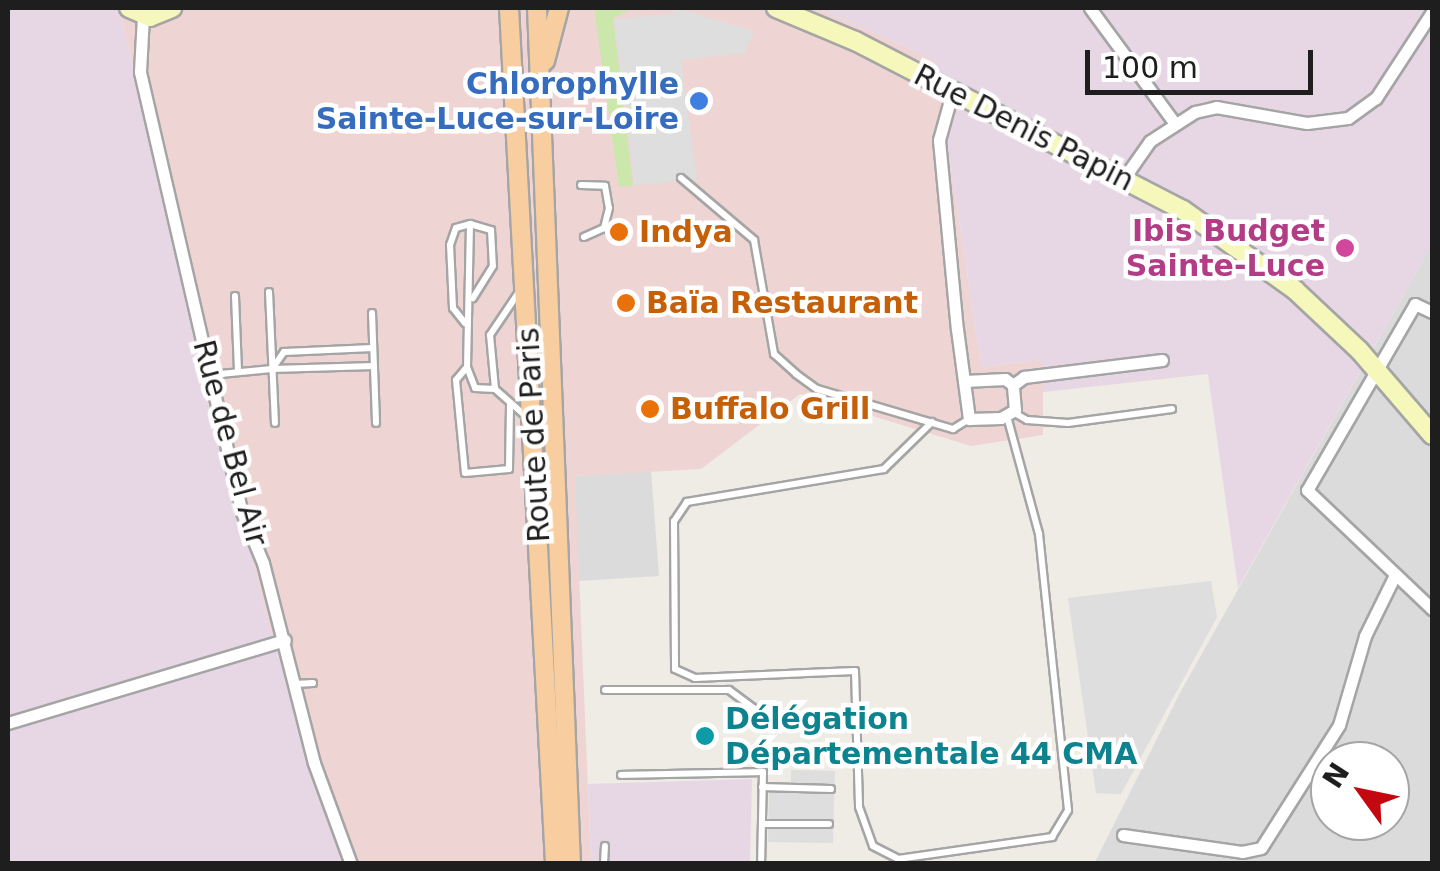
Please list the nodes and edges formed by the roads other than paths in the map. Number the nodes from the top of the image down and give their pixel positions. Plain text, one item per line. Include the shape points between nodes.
1 (172, 8) edge
2 (494, 8) edge
3 (509, 8) edge
4 (538, 8) edge
5 (559, 8) edge
6 (776, 8) edge
7 (1090, 8) edge
8 (136, 12) edge
9 (1432, 12) edge
10 (510, 29) junction
11 (540, 76) junction
12 (952, 93) junction
13 (1173, 121) junction
14 (681, 178) dead end
15 (1124, 178) junction
16 (582, 185) dead end
17 (470, 224) junction
18 (584, 237) dead end
19 (525, 282) junction
20 (269, 292) dead end
21 (235, 296) dead end
22 (472, 298) junction
23 (1432, 312) edge
24 (372, 313) dead end
25 (465, 323) junction
26 (373, 348) junction
27 (1162, 360) dead end
28 (374, 366) junction
29 (468, 367) junction
30 (272, 369) junction
31 (1377, 370) junction
32 (238, 371) junction
33 (209, 375) junction
34 (964, 382) junction
35 (1013, 385) junction
36 (494, 389) junction
37 (510, 404) junction
38 (1172, 409) dead end
39 (1010, 414) junction
40 (969, 420) junction
41 (533, 422) junction
42 (932, 422) junction
43 (376, 423) dead end
44 (275, 424) dead end
45 (1432, 435) edge
46 (1395, 575) junction
47 (1432, 608) edge
48 (284, 640) junction
49 (296, 684) junction
50 (312, 684) dead end
51 (605, 690) dead end
52 (764, 716) dead end
53 (8, 723) edge
54 (622, 775) dead end
55 (762, 787) junction
56 (830, 789) dead end
57 (762, 824) junction
58 (829, 824) dead end
59 (1122, 835) dead end
60 (605, 846) dead end
61 (558, 862) edge
62 (351, 864) edge
63 (604, 864) edge
64 (761, 864) edge

1 - 8 street
2 - 10 main road
3 - 10 main road, Route de Paris
4 - 11 main road, Route de Paris
5 - 11 main road
6 - 12 street, Rue Denis Papin
7 - 13 street
8 - 33 street, Rue de Bel Air via 140,72
9 - 13 street via 1376,98 1348,118 1307,123 1216,107
10 - 19 main road, Route de Paris
11 - 61 main road, Route de Paris
12 - 15 street, Rue Denis Papin
12 - 34 street via 939,140
13 - 15 street
14 - 42 lane via 754,240 774,354 817,388
15 - 31 street, Rue Denis Papin via 1242,248
16 - 18 lane via 608,190 609,223
17 - 22 lane
17 - 22 lane via 491,230 493,266
17 - 25 lane via 456,228 450,245 453,308
19 - 36 lane via 490,334
19 - 41 main road, Route de Paris
20 - 30 lane
21 - 32 lane
22 - 25 lane
23 - 31 street via 1415,304
24 - 26 lane
25 - 29 lane
26 - 28 lane
26 - 30 lane via 284,352
27 - 35 street via 1024,376
28 - 30 lane
28 - 43 lane
29 - 36 lane via 475,388
29 - 37 lane via 456,380 466,473 508,469
30 - 32 lane
30 - 44 lane
31 - 45 street, Rue Denis Papin
31 - 46 street via 1308,490
32 - 33 lane
33 - 48 street, Rue de Bel Air via 241,510
34 - 35 street via 984,378
34 - 40 street
35 - 39 street
36 - 37 lane
37 - 41 lane
38 - 39 lane via 1068,423
39 - 40 street
39 - 42 lane via 1039,534 1068,810 1052,837 898,859 874,846 858,807 855,672 695,678 675,669 674,520 687,502 884,468
40 - 42 lane via 953,429
41 - 61 main road, Route de Paris
46 - 47 street
46 - 59 street via 1366,636 1339,726 1261,848 1242,852
48 - 49 street, Rue de Bel Air
48 - 53 street
49 - 50 lane
49 - 62 street, Rue de Bel Air via 314,763
51 - 52 lane via 729,690
54 - 55 lane via 763,772
55 - 56 lane
55 - 57 lane
57 - 58 lane
57 - 64 lane
60 - 63 lane

